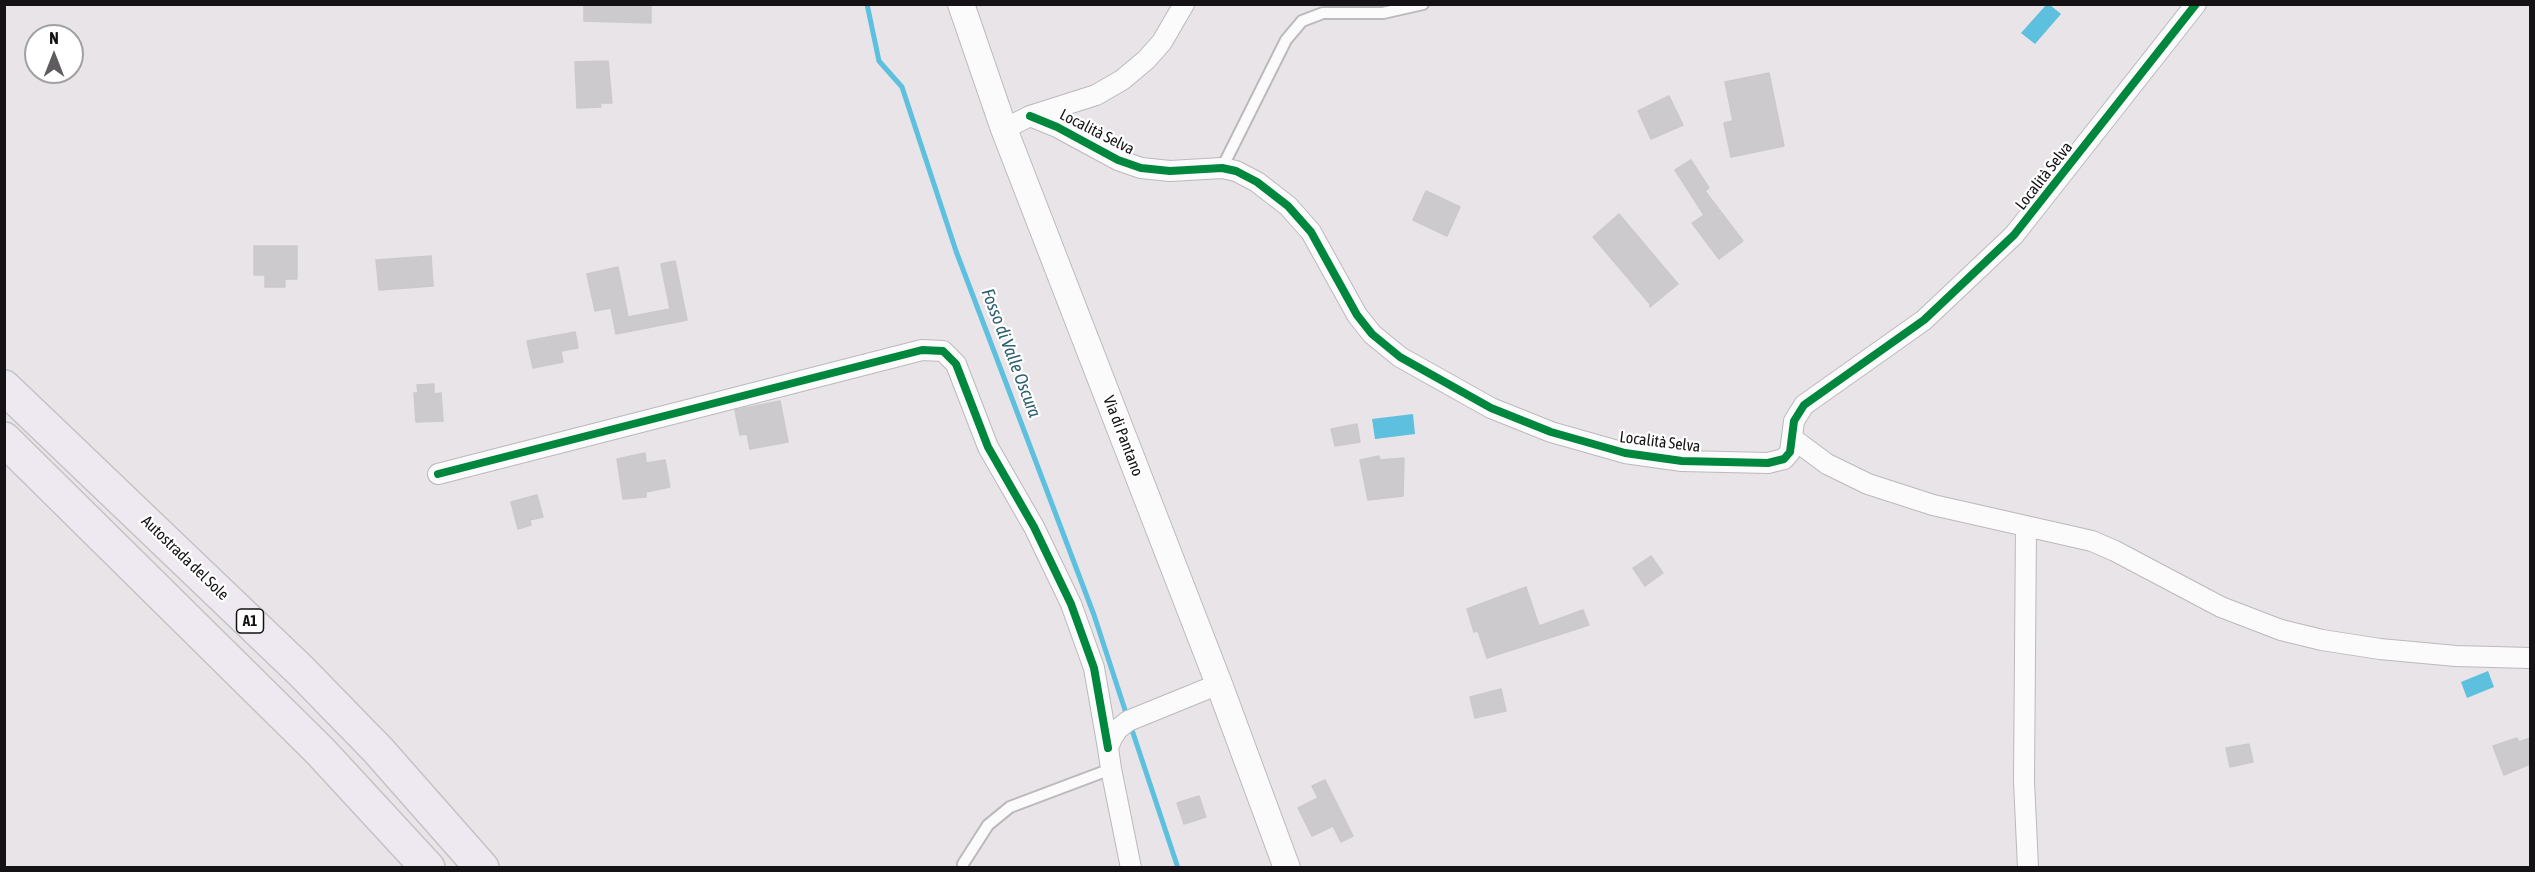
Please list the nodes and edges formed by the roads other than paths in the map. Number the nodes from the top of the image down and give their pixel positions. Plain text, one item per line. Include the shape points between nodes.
1 (961, 4) edge
2 (1184, 4) edge
3 (1423, 4) edge
4 (2196, 4) edge
5 (1030, 116) junction
6 (1004, 129) junction
7 (1222, 168) junction
8 (4, 387) edge
9 (1792, 438) junction
10 (4, 440) edge
11 (438, 474) dead end
12 (2026, 526) junction
13 (2530, 658) edge
14 (1219, 684) junction
15 (1108, 748) junction
16 (1111, 769) junction
17 (963, 864) dead end
18 (428, 867) edge
19 (482, 867) edge
20 (1131, 867) edge
21 (1287, 867) edge
22 (2028, 867) edge

1 - 6 street, Via di Pantano
2 - 5 street via 1162,42 1130,75 1096,95
3 - 7 lane via 1383,13 1323,13 1302,21 1286,40
4 - 9 street, Località Selva via 2014,235 1924,320 1804,405 1794,421
5 - 6 street
5 - 7 street, Località Selva via 1141,168
6 - 14 street, Via di Pantano
7 - 9 street, Località Selva via 1257,182 1301,219 1322,247 1361,322 1379,341 1480,403 1583,442 1669,460 1773,463 1787,456
8 - 19 highway, Autostrada del Sole / A1 via 301,671
9 - 12 street via 1842,473 1879,489
10 - 18 highway, A1 via 289,719
11 - 15 street via 922,350 943,351 956,364 988,447 1042,542 1071,604 1094,668
12 - 13 street via 2104,546 2221,607 2292,633 2391,650
12 - 22 street via 2024,781
14 - 15 street via 1128,721 1118,729
14 - 21 street, Via di Pantano
15 - 16 street
16 - 17 lane via 1010,807 988,825
16 - 20 street

